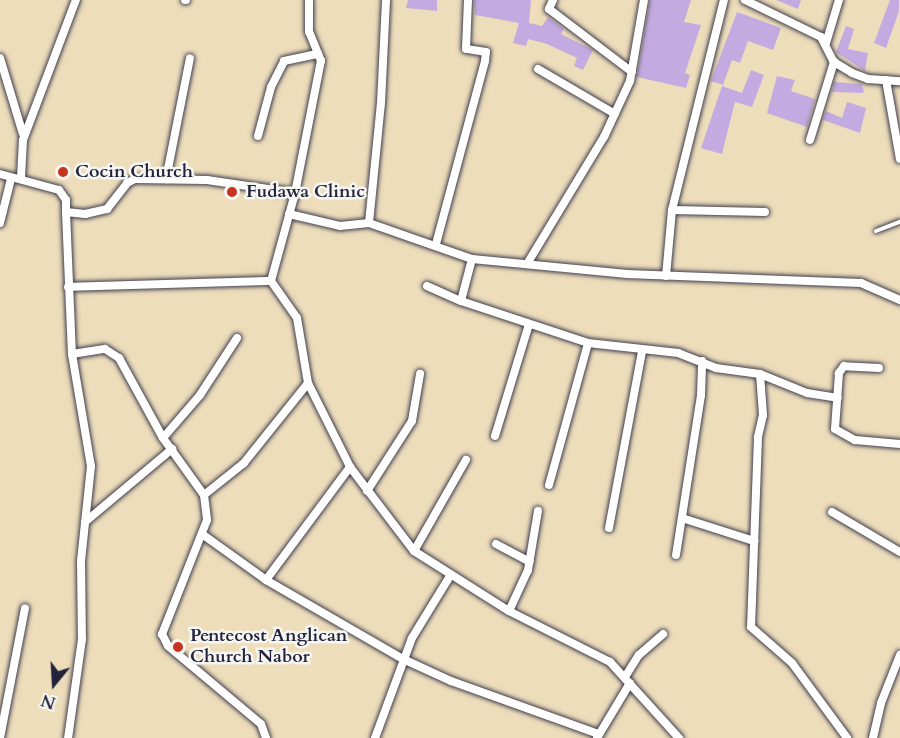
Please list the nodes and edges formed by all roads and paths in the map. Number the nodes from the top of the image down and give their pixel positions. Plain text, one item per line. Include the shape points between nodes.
1 (76, 0) edge
2 (309, 0) edge
3 (386, 0) edge
4 (468, 0) edge
5 (553, 0) edge
6 (644, 0) edge
7 (724, 0) edge
8 (745, 0) edge
9 (839, 0) edge
10 (826, 43) junction
11 (318, 54) junction
12 (0, 57) edge
13 (190, 58) dead end
14 (834, 62) junction
15 (538, 69) dead end
16 (632, 72) junction
17 (886, 80) junction
18 (900, 81) edge
19 (615, 114) junction
20 (258, 136) dead end
21 (23, 140) junction
22 (810, 140) dead end
23 (900, 159) edge
24 (0, 174) edge
25 (21, 178) junction
26 (11, 179) junction
27 (166, 179) junction
28 (295, 193) junction
29 (672, 210) junction
30 (66, 212) junction
31 (765, 212) dead end
32 (289, 214) junction
33 (900, 222) edge
34 (0, 223) edge
35 (369, 223) junction
36 (876, 231) dead end
37 (435, 244) junction
38 (472, 259) junction
39 (527, 264) junction
40 (666, 276) junction
41 (271, 281) junction
42 (427, 286) dead end
43 (68, 287) junction
44 (900, 300) edge
45 (462, 301) junction
46 (529, 324) junction
47 (237, 338) dead end
48 (588, 344) junction
49 (642, 351) junction
50 (72, 354) junction
51 (702, 361) junction
52 (879, 368) dead end
53 (420, 374) dead end
54 (760, 374) junction
55 (308, 383) junction
56 (838, 398) junction
57 (495, 436) dead end
58 (163, 438) junction
59 (900, 444) edge
60 (172, 449) junction
61 (466, 460) dead end
62 (350, 467) junction
63 (549, 485) dead end
64 (367, 491) junction
65 (204, 495) junction
66 (538, 511) dead end
67 (832, 512) dead end
68 (682, 518) junction
69 (85, 522) junction
70 (609, 528) dead end
71 (202, 534) junction
72 (754, 541) junction
73 (496, 544) dead end
74 (414, 551) junction
75 (900, 552) edge
76 (676, 555) dead end
77 (530, 562) junction
78 (450, 576) junction
79 (266, 580) junction
80 (26, 608) dead end
81 (509, 611) junction
82 (663, 634) dead end
83 (900, 655) edge
84 (403, 659) junction
85 (627, 680) junction
86 (2, 719) edge
87 (598, 736) edge
88 (0, 738) edge
89 (68, 738) edge
90 (267, 738) edge
91 (375, 738) edge
92 (678, 738) edge
93 (847, 738) edge
94 (873, 738) edge

1 - 21 street
2 - 11 street via 309,32
3 - 35 street
4 - 37 street via 466,49 486,52 485,61
5 - 16 street via 549,9
6 - 16 street
7 - 29 street
8 - 10 street
9 - 10 street
10 - 14 street
11 - 20 street via 284,61 271,87
11 - 28 street via 321,61
12 - 21 street via 24,127
13 - 27 street
14 - 17 street via 868,79
14 - 22 street
15 - 19 street
16 - 19 street
17 - 18 street
17 - 23 street
19 - 39 street
21 - 25 street
24 - 26 street
25 - 26 street
25 - 30 street via 59,190 66,201
26 - 34 street
27 - 28 street via 251,185
27 - 30 street via 127,183 101,213
28 - 32 street
29 - 31 street
29 - 40 street
30 - 43 street
32 - 35 street via 340,226
32 - 41 street
33 - 36 lane
35 - 37 street
37 - 38 street
38 - 39 street
38 - 45 street
39 - 40 street
40 - 44 street via 861,283
41 - 43 street
41 - 55 street via 297,318
42 - 45 street
43 - 50 street
45 - 46 street
46 - 48 street
46 - 57 street
47 - 58 street via 200,396
48 - 49 street
48 - 63 street
49 - 51 street via 678,353
49 - 70 street
50 - 58 street via 112,351
50 - 69 street via 91,466
51 - 54 street via 716,368
51 - 68 street via 701,395
52 - 56 street via 844,366 839,373
53 - 64 street via 412,421
54 - 56 street via 807,393
54 - 72 street via 763,415 758,437
55 - 62 street
55 - 65 street via 244,463
56 - 59 street via 833,421 842,435
58 - 60 street
60 - 65 street
60 - 69 street
61 - 74 street
62 - 64 street
62 - 79 street
64 - 74 street
65 - 71 street via 207,520
66 - 77 street
67 - 75 street
68 - 72 street
68 - 76 street
69 - 89 street via 82,639
71 - 79 street
71 - 90 street via 162,634 168,646 261,723
72 - 93 street via 753,631 792,663
73 - 77 street
74 - 78 street
77 - 81 street
78 - 81 street
78 - 84 street
79 - 84 street
80 - 86 street
81 - 85 street via 610,662
82 - 85 street via 639,655
83 - 94 street
84 - 87 street
84 - 91 street
85 - 87 street
85 - 92 street
86 - 88 street

